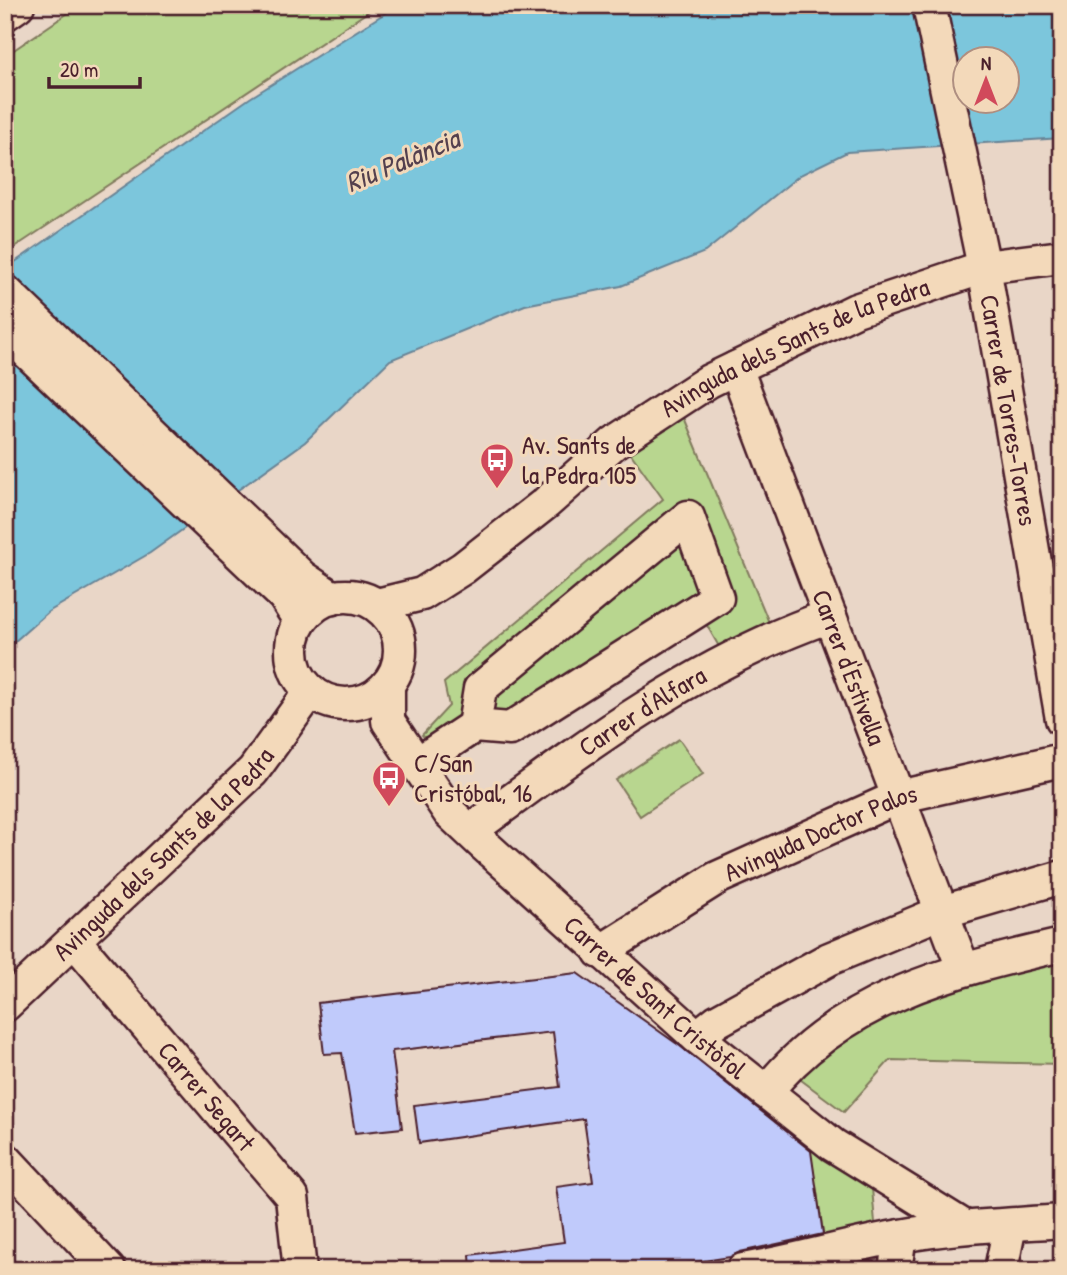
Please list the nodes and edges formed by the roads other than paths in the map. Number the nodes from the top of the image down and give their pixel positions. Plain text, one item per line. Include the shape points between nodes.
1 (18, 5) edge
2 (929, 5) edge
3 (5, 14) edge
4 (1062, 257) edge
5 (984, 267) junction
6 (5, 291) edge
7 (5, 331) edge
8 (736, 368) junction
9 (422, 594) junction
10 (332, 598) junction
11 (377, 605) junction
12 (300, 621) junction
13 (832, 623) junction
14 (401, 649) junction
15 (388, 684) junction
16 (697, 691) dead end
17 (310, 692) junction
18 (342, 704) junction
19 (1062, 719) edge
20 (388, 720) junction
21 (474, 726) junction
22 (1062, 760) edge
23 (597, 764) dead end
24 (415, 765) junction
25 (898, 797) junction
26 (477, 837) junction
27 (1062, 877) edge
28 (942, 912) junction
29 (74, 940) junction
30 (1062, 945) edge
31 (600, 952) junction
32 (963, 968) junction
33 (5, 1005) edge
34 (697, 1037) junction
35 (766, 1092) junction
36 (5, 1159) edge
37 (1062, 1221) edge
38 (1010, 1225) junction
39 (965, 1227) junction
40 (900, 1236) junction
41 (109, 1270) edge
42 (300, 1270) edge
43 (743, 1270) edge
44 (895, 1270) edge
45 (1001, 1270) edge

1 - 3 street
2 - 5 street, Carrer de Torres-Torres
4 - 5 street, Avinguda dels Sants de la Pedra
5 - 8 street, Avinguda dels Sants de la Pedra via 856,310
5 - 19 street, Carrer de Torres-Torres
6 - 10 street via 302,577
7 - 12 street via 284,596
8 - 9 street, Avinguda dels Sants de la Pedra via 614,443 509,533
8 - 13 street, Carrer d'Estivella
9 - 11 street, Avinguda dels Sants de la Pedra
9 - 14 street
10 - 11 street via 348,596
10 - 12 street via 314,606
11 - 14 street via 398,632
12 - 17 street via 292,639 292,658
13 - 16 street via 757,656
13 - 25 street, Carrer d'Estivella
13 - 26 street, Carrer d'Alfara via 783,632 692,678 576,754
14 - 15 street
15 - 18 street via 367,700
15 - 20 street
17 - 18 street
17 - 29 street, Avinguda dels Sants de la Pedra via 253,771
18 - 20 street
20 - 24 street, Carrer de Sant Cristòfol
21 - 21 street via 510,729 717,598 688,517 480,688
21 - 24 street
22 - 25 street, Avinguda Doctor Palos
23 - 26 street
24 - 26 street, Carrer de Sant Cristòfol via 449,811
25 - 28 street, Carrer d'Estivella
25 - 31 street, Avinguda Doctor Palos via 718,878
26 - 31 street, Carrer de Sant Cristòfol
27 - 28 street
28 - 32 street, Carrer d'Estivella
28 - 34 street via 829,960 717,1021
29 - 33 street, Avinguda dels Sants de la Pedra
29 - 42 street, Carrer Segart via 292,1197
30 - 32 street
31 - 34 street, Carrer de Sant Cristòfol
32 - 35 street via 864,1007 792,1060
34 - 35 street, Carrer de Sant Cristòfol
35 - 39 street, Carrer de Sant Cristòfol via 832,1145
36 - 41 street
37 - 38 street
38 - 39 street
38 - 45 street
39 - 40 street
40 - 43 street
40 - 44 street

